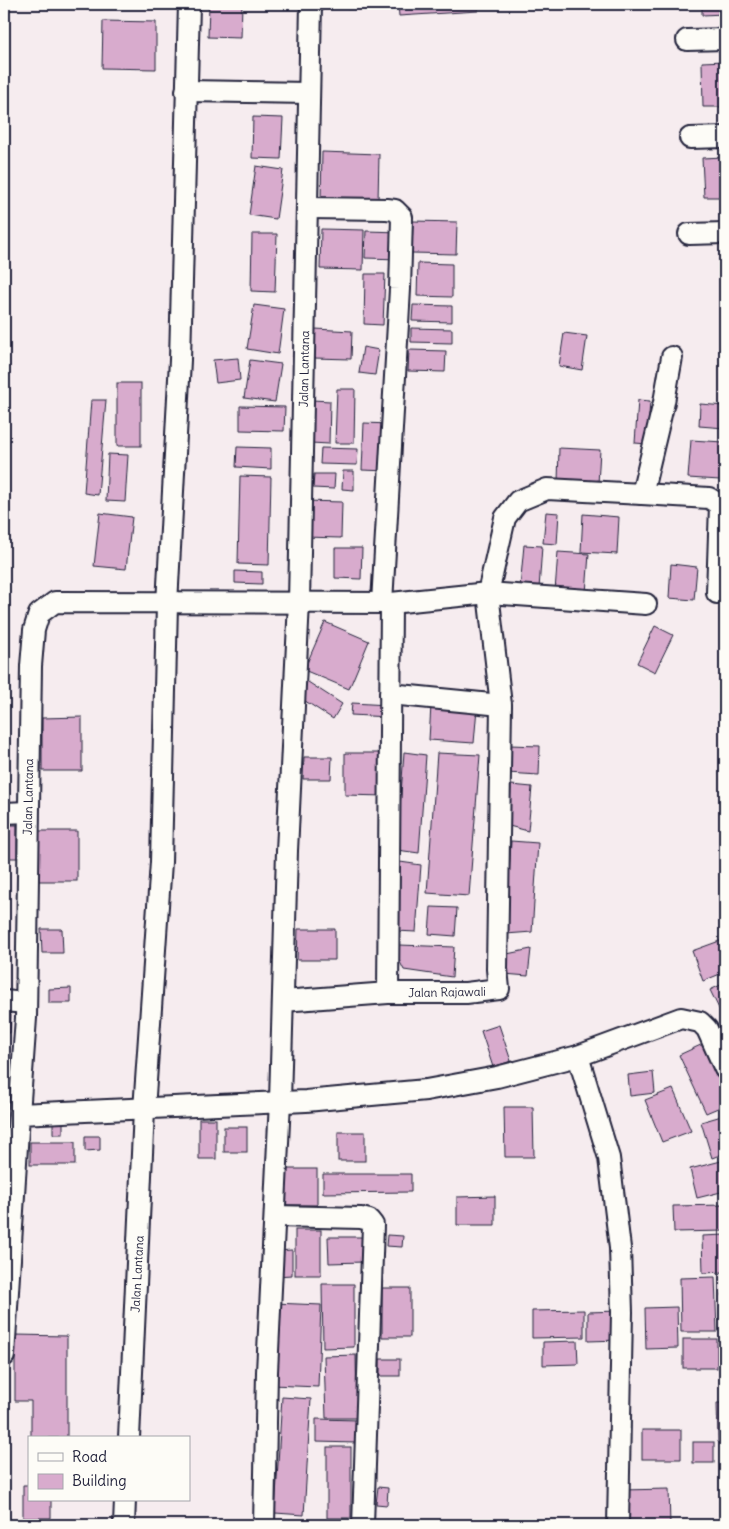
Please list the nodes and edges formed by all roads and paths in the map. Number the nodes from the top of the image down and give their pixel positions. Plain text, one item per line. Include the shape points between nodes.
1 (189, 4) edge
2 (311, 4) edge
3 (725, 39) edge
4 (687, 40) dead end
5 (186, 91) junction
6 (309, 93) junction
7 (690, 138) dead end
8 (725, 138) edge
9 (308, 208) junction
10 (725, 233) edge
11 (689, 234) dead end
12 (672, 357) dead end
13 (642, 494) junction
14 (488, 593) junction
15 (717, 593) dead end
16 (299, 602) junction
17 (387, 603) junction
18 (167, 604) junction
19 (646, 604) dead end
20 (390, 694) junction
21 (501, 705) junction
22 (28, 812) junction
23 (4, 813) edge
24 (388, 994) junction
25 (283, 1000) junction
26 (4, 1001) edge
27 (26, 1003) junction
28 (578, 1056) junction
29 (725, 1069) edge
30 (280, 1101) junction
31 (144, 1110) junction
32 (19, 1114) junction
33 (275, 1216) junction
34 (9, 1221) edge
35 (4, 1356) edge
36 (129, 1436) edge
37 (126, 1502) edge
38 (124, 1525) edge
39 (264, 1525) edge
40 (363, 1525) edge
41 (618, 1525) edge

1 - 5 street, Jalan Lantana
2 - 6 street, Jalan Lantana
3 - 4 street
5 - 6 street
5 - 18 street, Jalan Lantana via 180,360
6 - 9 street, Jalan Lantana
7 - 8 street
9 - 16 street, Jalan Lantana
9 - 17 street via 387,209 395,210 402,217
10 - 11 street
12 - 13 street
13 - 14 street, Jalan Rajawali via 557,488 518,501 505,518
13 - 15 street, Jalan Rajawali via 709,498 720,505
14 - 17 street
14 - 19 street
14 - 21 street, Jalan Rajawali
16 - 17 street
16 - 18 street, Jalan Lantana
16 - 25 street
17 - 20 street
18 - 22 street, Jalan Lantana via 55,602 39,614 34,630 31,666
18 - 31 street, Jalan Lantana via 161,862
20 - 21 street
20 - 24 street
21 - 24 street, Jalan Rajawali via 499,989 466,993
22 - 23 street
22 - 27 street, Jalan Lantana
24 - 25 street
25 - 30 street
26 - 27 street
27 - 32 street, Jalan Lantana
28 - 29 street via 681,1018 692,1019 707,1029
28 - 30 street via 498,1077 426,1090
28 - 41 street via 609,1158 620,1248
30 - 31 street
30 - 33 street
31 - 32 street
31 - 36 street, Jalan Lantana
32 - 34 street, Jalan Lantana
33 - 39 street
33 - 40 street via 361,1218 373,1225
34 - 35 street, Jalan Lantana
37 - 38 street

